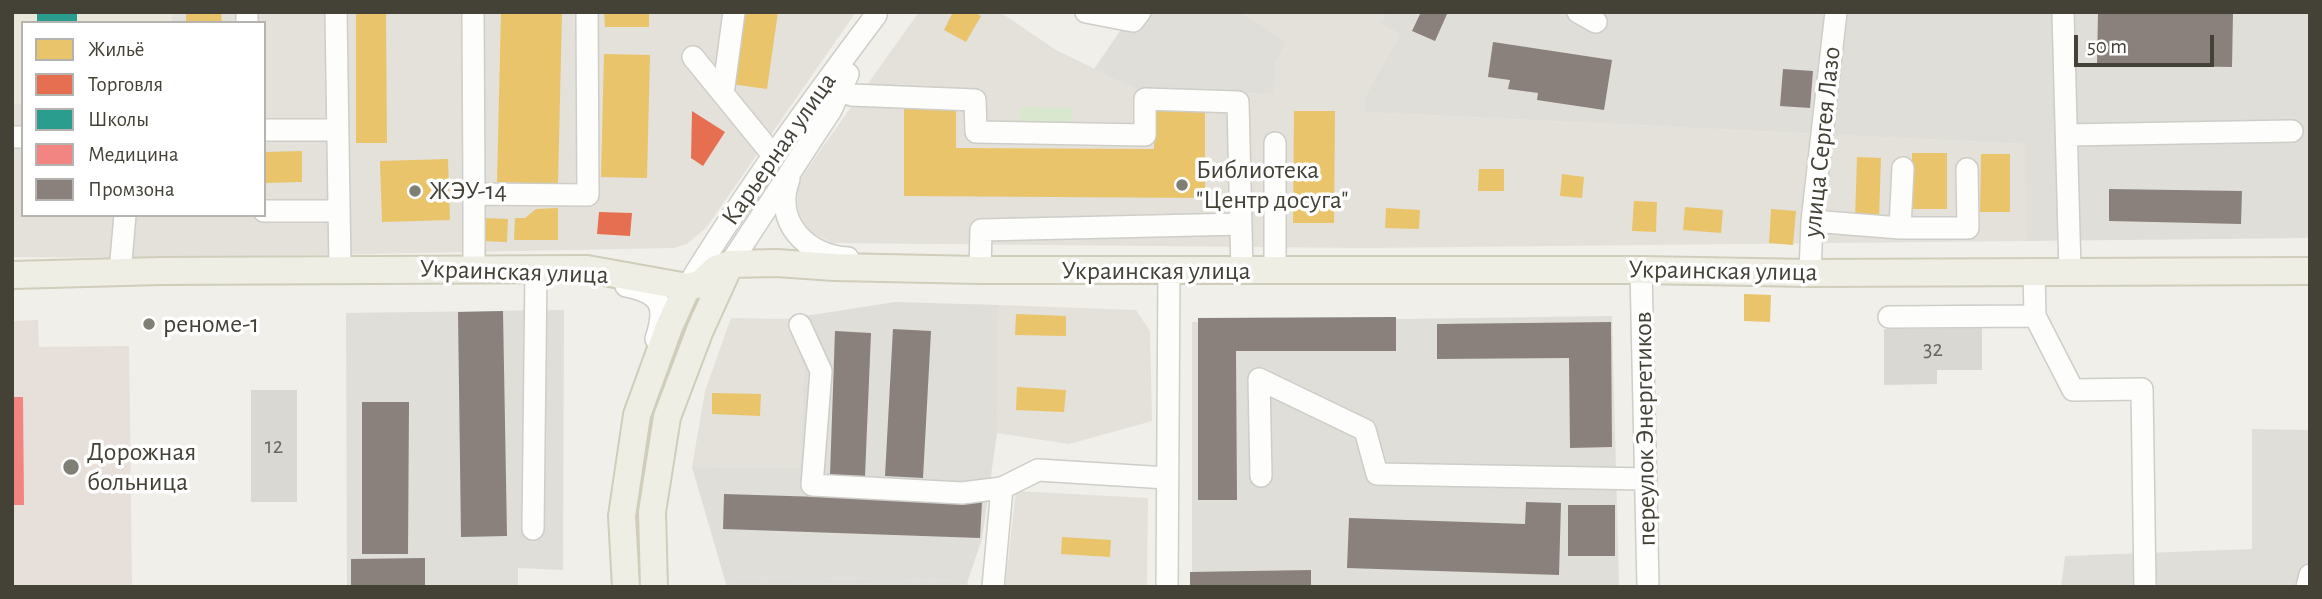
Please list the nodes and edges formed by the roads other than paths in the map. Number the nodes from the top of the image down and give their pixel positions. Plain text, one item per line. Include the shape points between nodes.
1 (335, 12) edge
2 (473, 12) edge
3 (587, 12) edge
4 (734, 12) edge
5 (1086, 12) edge
6 (1140, 12) edge
7 (1836, 12) edge
8 (2063, 12) edge
9 (877, 13) edge
10 (693, 57) dead end
11 (723, 94) junction
12 (851, 95) dead end
13 (337, 130) junction
14 (266, 131) edge
15 (2292, 131) dead end
16 (2067, 135) junction
17 (1275, 143) dead end
18 (768, 149) dead end
19 (794, 167) junction
20 (1903, 169) dead end
21 (1968, 169) dead end
22 (474, 194) junction
23 (266, 211) edge
24 (338, 211) junction
25 (125, 217) edge
26 (1812, 222) junction
27 (1241, 224) junction
28 (1900, 228) junction
29 (730, 264) junction
30 (474, 269) junction
31 (340, 270) junction
32 (539, 270) junction
33 (974, 270) junction
34 (1641, 270) junction
35 (1169, 271) junction
36 (1242, 271) junction
37 (1275, 271) junction
38 (2034, 271) junction
39 (2070, 271) junction
40 (2310, 271) edge
41 (120, 272) junction
42 (1810, 273) junction
43 (12, 275) edge
44 (687, 287) junction
45 (2035, 316) junction
46 (1889, 317) dead end
47 (800, 325) dead end
48 (637, 415) junction
49 (1261, 476) dead end
50 (1167, 478) junction
51 (1646, 479) junction
52 (1003, 488) junction
53 (533, 529) dead end
54 (2310, 575) edge
55 (626, 587) edge
56 (654, 587) edge
57 (993, 587) edge
58 (1167, 587) edge
59 (1648, 587) edge
60 (2145, 587) edge
61 (2307, 587) edge

1 - 13 street
2 - 22 street
3 - 22 street via 588,195
4 - 11 street
5 - 6 street via 1133,21
7 - 26 street, улица Сергея Лазо
8 - 16 street
9 - 19 street, Карьерная улица via 831,110
9 - 44 street, Карьерная улица via 809,103
10 - 11 street
11 - 18 street
12 - 27 street via 975,100 976,132 1144,135 1145,99 1238,102
13 - 14 street
13 - 24 street
15 - 16 street
16 - 39 street
17 - 37 street
19 - 29 street, Карьерная улица
19 - 33 street via 786,187 786,212 808,246 833,257
20 - 28 street
21 - 28 street via 1968,228
22 - 30 street
23 - 24 street
24 - 31 street
25 - 41 street
26 - 28 street
26 - 42 street, улица Сергея Лазо
27 - 33 street via 981,230
27 - 36 street
29 - 33 main road, Украинская улица
29 - 44 main road via 716,269 701,284
29 - 56 main road via 667,417 652,512
30 - 31 main road, Украинская улица
30 - 32 main road, Украинская улица
31 - 41 main road, Украинская улица
32 - 44 main road, Украинская улица via 587,270
32 - 48 street via 645,290 659,302 661,325 642,378
32 - 53 street
33 - 35 main road, Украинская улица
34 - 37 main road, Украинская улица
34 - 42 main road, Украинская улица
34 - 51 street, переулок Энергетиков
35 - 36 main road, Украинская улица
35 - 50 street
36 - 37 main road, Украинская улица
38 - 39 main road, Украинская улица
38 - 42 main road, Украинская улица
38 - 45 street
39 - 40 main road, Украинская улица
41 - 43 main road, Украинская улица
44 - 48 main road
45 - 46 street
45 - 60 street via 2073,390 2142,389
47 - 52 street via 821,371 812,485 962,493
48 - 55 main road via 622,516
49 - 51 street via 1259,379 1365,430 1377,474
50 - 52 street via 1038,470
50 - 58 street
51 - 59 street, переулок Энергетиков
52 - 57 street
54 - 61 street

